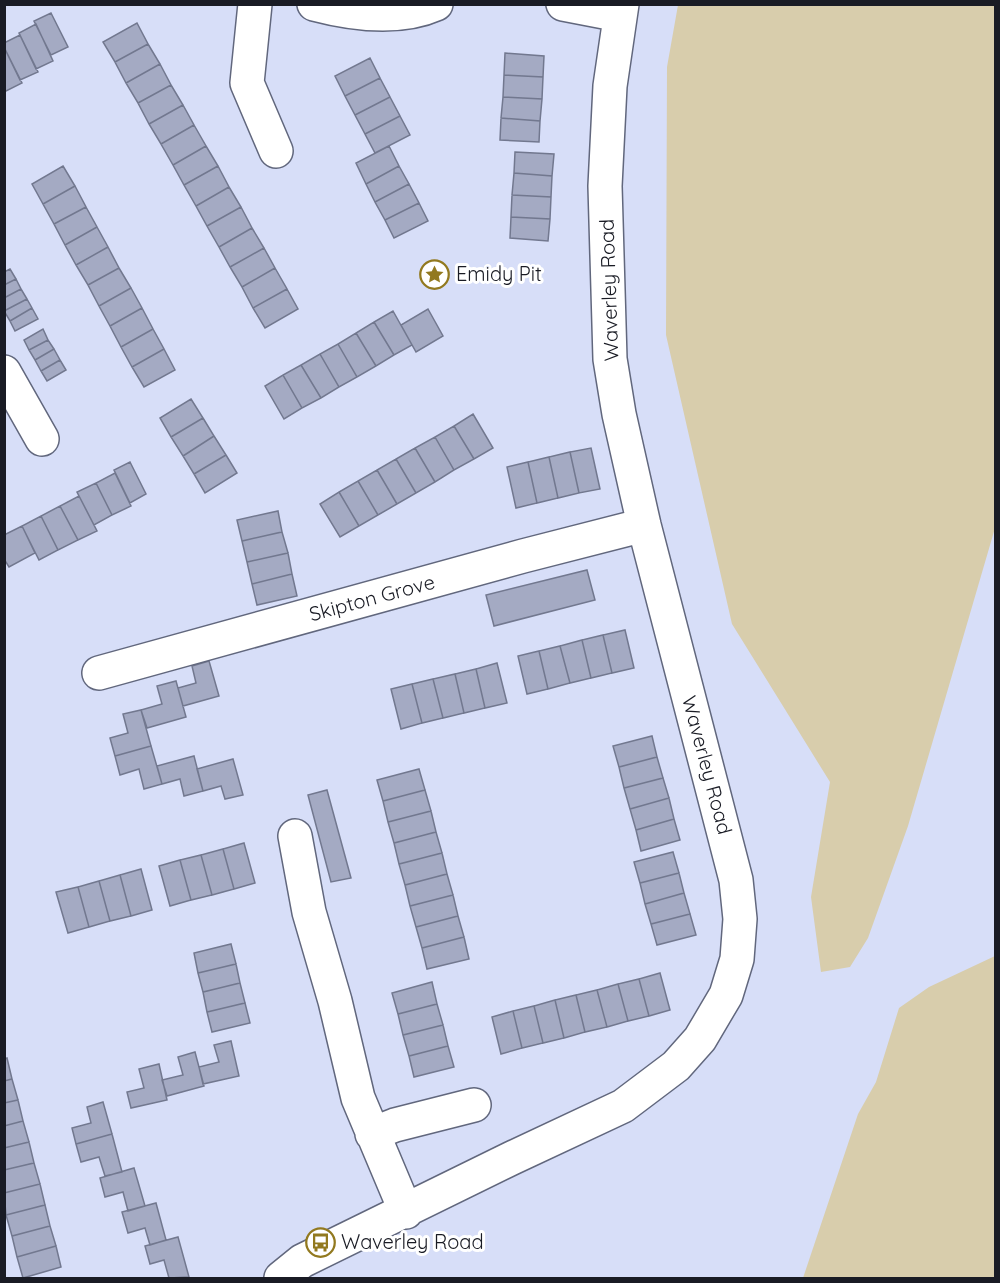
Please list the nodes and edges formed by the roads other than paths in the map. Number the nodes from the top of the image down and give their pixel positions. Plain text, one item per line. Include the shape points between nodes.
1 (255, 4) edge
2 (314, 4) edge
3 (436, 4) edge
4 (562, 4) edge
5 (375, 9) edge
6 (621, 10) edge
7 (276, 151) dead end
8 (4, 372) edge
9 (42, 439) dead end
10 (644, 525) junction
11 (99, 673) dead end
12 (295, 836) dead end
13 (474, 1105) dead end
14 (372, 1134) junction
15 (406, 1212) junction
16 (281, 1278) edge

1 - 7 street via 247,83
2 - 5 street via 341,11
3 - 5 street via 400,15
4 - 6 street
6 - 10 street, Waverley Road via 610,86 605,186 610,359
8 - 9 street
10 - 11 street, Skipton Grove
10 - 15 street, Waverley Road via 736,880 740,918 737,959 726,995 700,1039 676,1066 623,1106
12 - 14 street via 309,912 358,1098
13 - 14 street
14 - 15 street
15 - 16 street, Waverley Road via 302,1261

